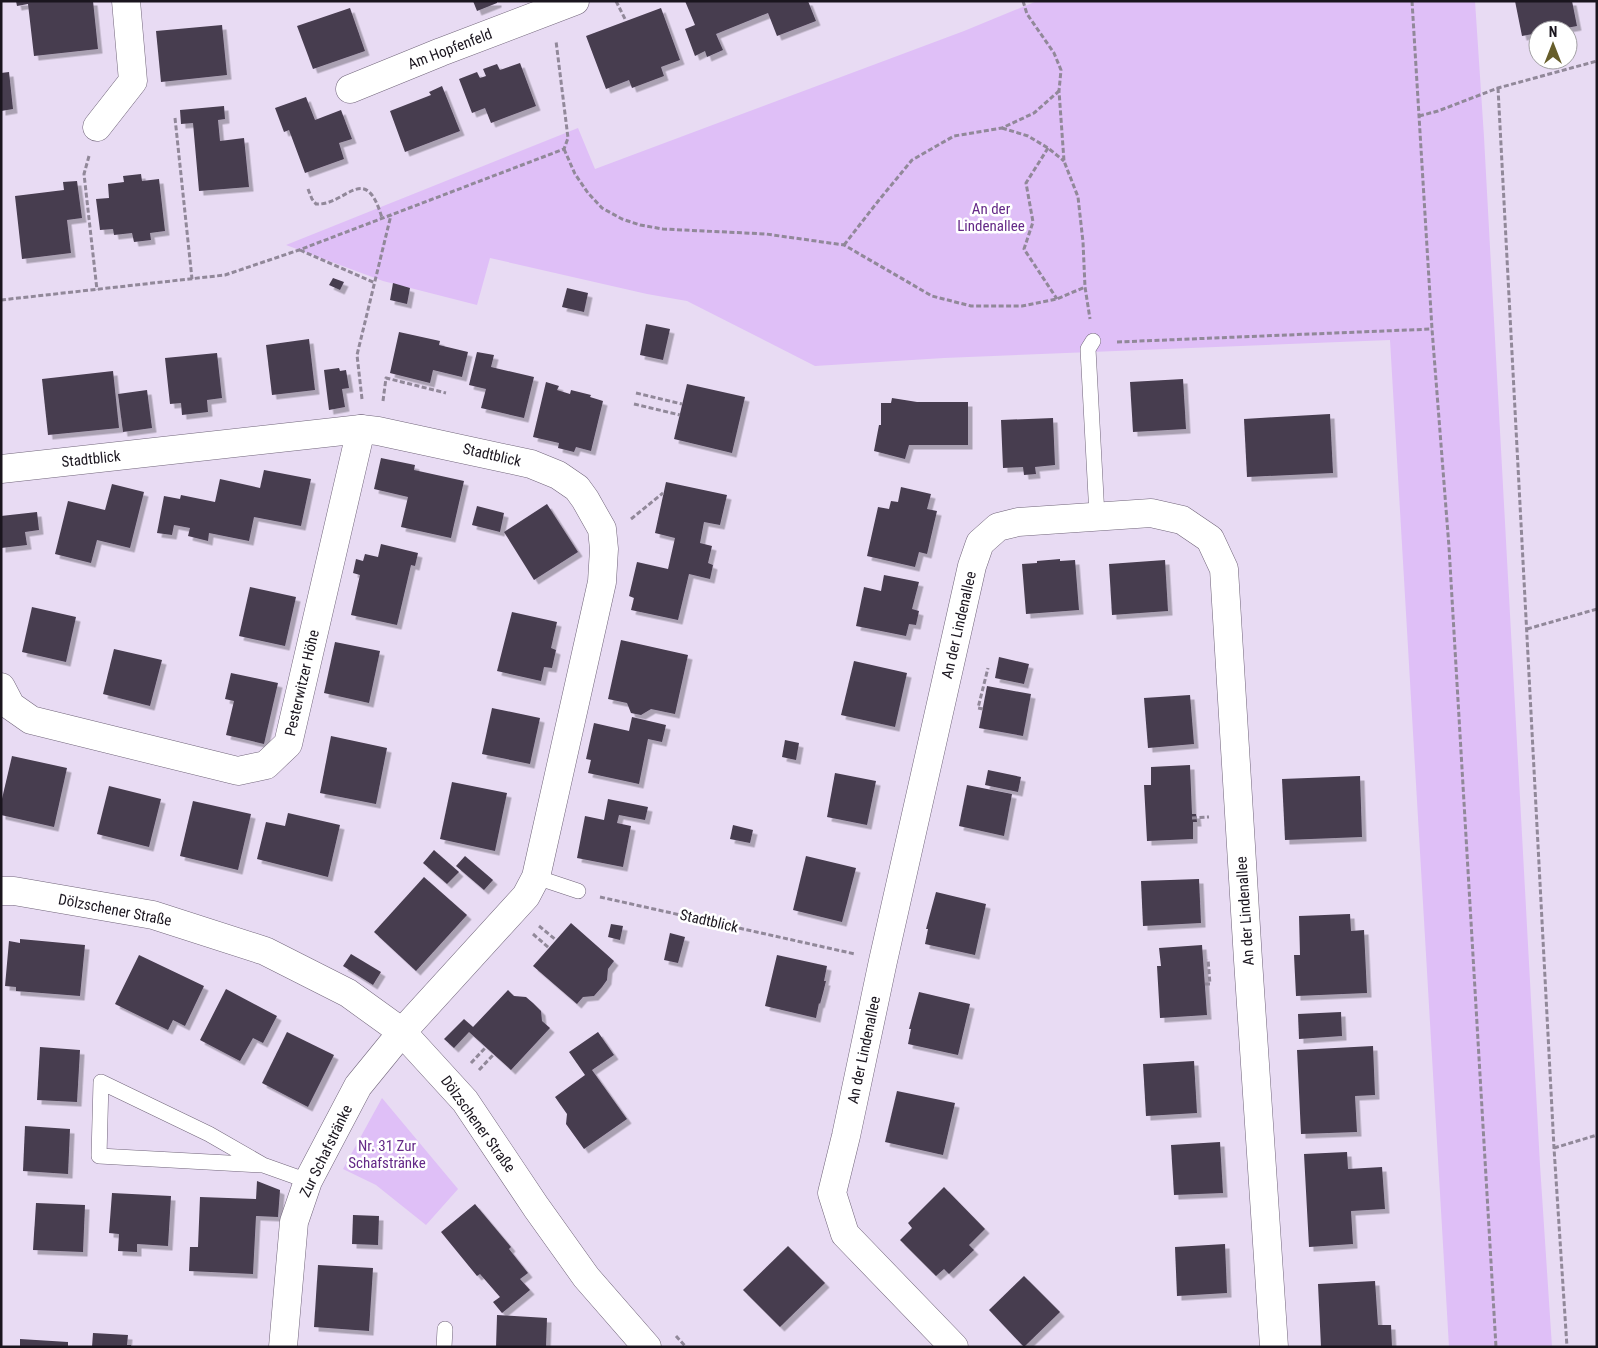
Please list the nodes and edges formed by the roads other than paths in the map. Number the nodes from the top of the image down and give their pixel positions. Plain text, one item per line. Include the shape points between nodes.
1 (126, 1) edge
2 (557, 11) edge
3 (350, 88) dead end
4 (97, 127) dead end
5 (1093, 342) road end
6 (361, 416) junction
7 (1, 469) edge
8 (1098, 516) junction
9 (1, 688) edge
10 (536, 877) junction
11 (1, 891) edge
12 (578, 891) road end
13 (402, 1032) junction
14 (263, 1165) junction
15 (308, 1181) junction
16 (445, 1328) dead end
17 (283, 1347) edge
18 (444, 1347) edge
19 (647, 1347) edge
20 (954, 1347) edge
21 (1274, 1347) edge

1 - 4 street via 133,81
2 - 3 street, Am Hopfenfeld
5 - 8 lane via 1088,349
6 - 7 street, Stadtblick
6 - 9 street, Pesterwitzer Höhe via 288,744 266,765 238,771 31,720 11,706
6 - 10 street, Stadtblick via 397,435 531,464 558,474 577,488 602,529 602,582
8 - 20 street, An der Lindenallee via 1018,522 998,527 980,543 972,566 832,1193 845,1234
8 - 21 street, An der Lindenallee via 1151,513 1182,520 1210,539 1224,569
10 - 12 lane
10 - 13 street, Stadtblick via 526,896
11 - 13 street, Dölzschener Straße via 153,915 265,950 348,993
13 - 15 street, Zur Schafstränke via 358,1086
13 - 19 street, Dölzschener Straße via 465,1101 586,1277
14 - 14 lane via 209,1134 101,1082 99,1156
14 - 15 lane
15 - 17 street, Zur Schafstränke via 294,1222
16 - 18 lane

